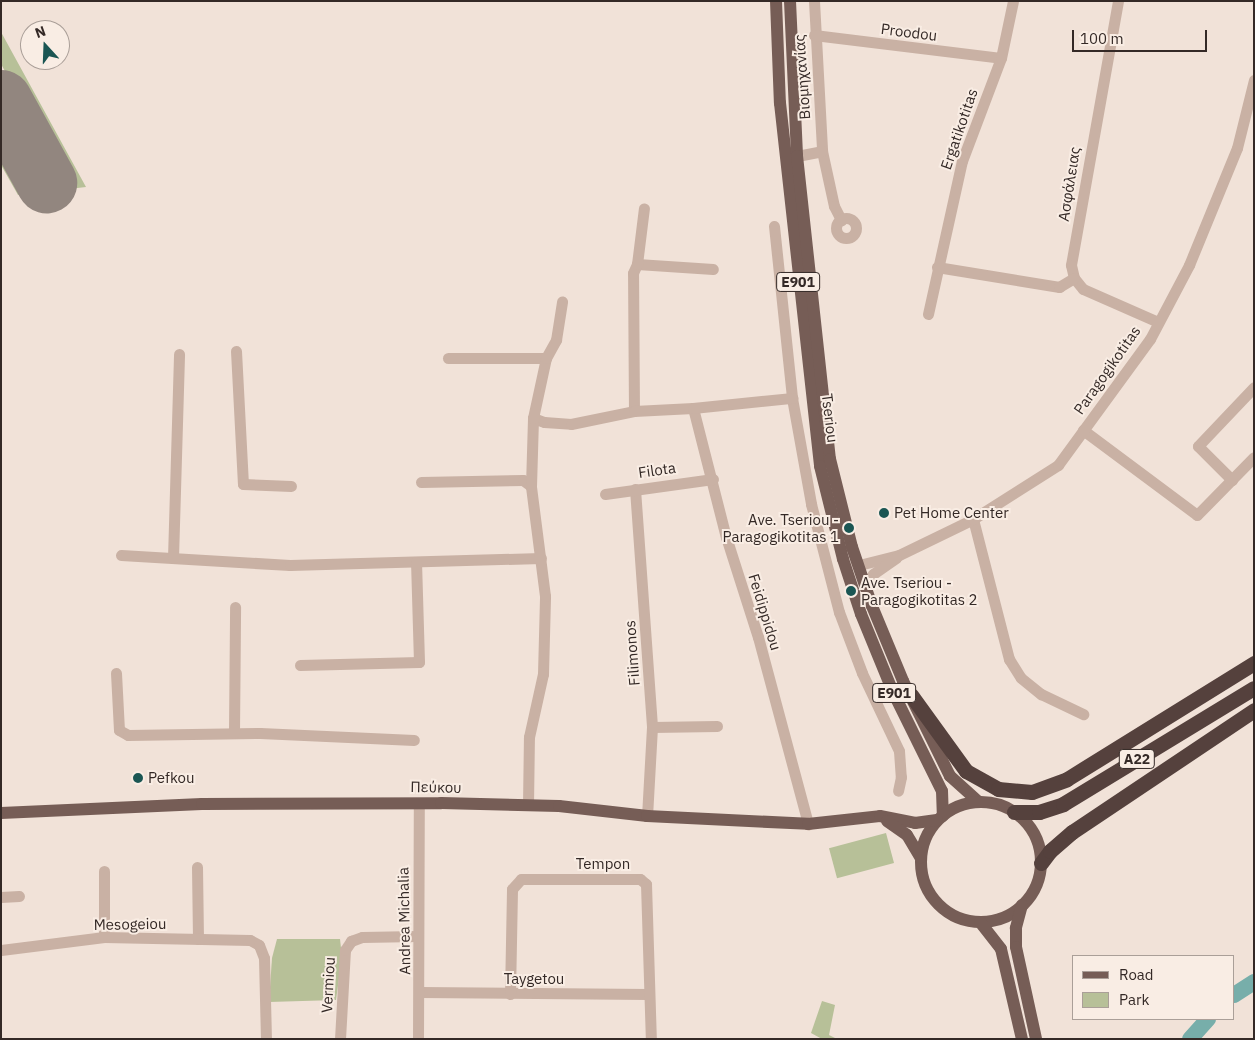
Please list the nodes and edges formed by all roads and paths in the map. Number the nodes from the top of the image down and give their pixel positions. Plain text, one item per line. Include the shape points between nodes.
1 (776, 1) edge
2 (790, 1) edge
3 (814, 1) edge
4 (1013, 1) edge
5 (1118, 1) edge
6 (814, 35) junction
7 (1001, 58) junction
8 (1254, 80) edge
9 (1253, 97) edge
10 (822, 151) junction
11 (797, 156) junction
12 (644, 208) dead end
13 (841, 220) dead end
14 (774, 226) dead end
15 (637, 264) junction
16 (937, 267) junction
17 (713, 269) dead end
18 (1074, 278) junction
19 (562, 301) dead end
20 (928, 314) dead end
21 (1158, 322) junction
22 (236, 352) dead end
23 (179, 354) dead end
24 (448, 358) dead end
25 (546, 358) junction
26 (1254, 387) edge
27 (792, 398) junction
28 (694, 408) junction
29 (634, 410) junction
30 (533, 418) junction
31 (1083, 430) junction
32 (1254, 458) edge
33 (713, 479) junction
34 (1232, 480) junction
35 (421, 482) dead end
36 (290, 486) dead end
37 (531, 486) junction
38 (635, 488) junction
39 (605, 494) dead end
40 (972, 520) junction
41 (121, 555) dead end
42 (899, 555) junction
43 (173, 558) junction
44 (541, 558) junction
45 (416, 562) junction
46 (859, 566) junction
47 (866, 587) junction
48 (235, 607) dead end
49 (1254, 663) edge
50 (300, 666) dead end
51 (116, 673) dead end
52 (1254, 688) edge
53 (910, 695) junction
54 (1254, 710) edge
55 (1083, 714) dead end
56 (717, 726) dead end
57 (652, 727) junction
58 (234, 733) junction
59 (414, 740) dead end
60 (898, 791) dead end
61 (980, 802) junction
62 (419, 803) junction
63 (528, 805) junction
64 (1014, 812) junction
65 (1, 813) edge
66 (647, 816) junction
67 (869, 816) junction
68 (940, 818) junction
69 (808, 824) junction
70 (920, 857) junction
71 (1041, 864) junction
72 (197, 867) dead end
73 (104, 871) dead end
74 (19, 896) dead end
75 (1, 897) edge
76 (1022, 905) junction
77 (980, 922) junction
78 (417, 936) junction
79 (104, 937) junction
80 (198, 939) junction
81 (1, 950) edge
82 (420, 992) junction
83 (510, 994) junction
84 (648, 994) junction
85 (266, 1039) edge
86 (340, 1039) edge
87 (418, 1039) edge
88 (652, 1039) edge
89 (1022, 1039) edge
90 (1036, 1039) edge

1 - 68 main road, Tseriou / E901 via 780,103 820,466 843,559 861,614 893,692 939,784
2 - 11 main road, Tseriou / E901
3 - 6 street, Βιομηχανίας
4 - 7 street, Ergatikotitas
5 - 18 street, Ασφάλειας via 1071,265
6 - 7 street, Proodou
6 - 10 street, Βιομηχανίας
7 - 16 street, Ergatikotitas via 962,161
8 - 9 street, Paragogikotitas
9 - 21 street, Paragogikotitas via 1237,148 1192,256
10 - 11 street
10 - 13 street, Βιομηχανίας via 834,206
11 - 46 main road, Tseriou / E901 via 830,459
12 - 15 street
14 - 27 street
15 - 17 street
15 - 29 street via 633,273
16 - 18 street via 1059,287
16 - 20 street, Ergatikotitas
18 - 21 street via 1083,289
19 - 25 street via 556,340
21 - 31 street, Paragogikotitas via 1150,339
22 - 36 street via 243,484
23 - 43 street
24 - 25 street
25 - 30 street
26 - 34 street via 1198,446
27 - 28 street
27 - 60 street via 811,504 839,612 862,673 898,751 901,777
28 - 29 street
28 - 33 street, Feidippidou
29 - 30 street via 572,424
30 - 37 street
31 - 34 street via 1197,515
31 - 40 street, Paragogikotitas via 1058,465
32 - 34 street
33 - 38 street, Filota
33 - 69 street, Feidippidou via 726,538 758,637
35 - 37 street via 523,480
37 - 44 street
38 - 39 street, Filota
38 - 57 street, Filimonos
40 - 42 street, Paragogikotitas
40 - 55 street via 1009,659 1021,678 1041,694
41 - 43 street
42 - 46 street, Paragogikotitas
42 - 47 street via 873,574
43 - 45 street via 290,565
44 - 45 street
44 - 63 street via 545,596 543,674 529,737
45 - 50 street via 419,662
46 - 47 main road, Tseriou / E901
47 - 53 main road, Tseriou / E901
48 - 58 street
49 - 53 highway via 1067,779 1032,792 998,789 966,771
51 - 58 street via 119,730 128,735
52 - 64 highway, A22 via 1063,804 1039,812
53 - 61 main road, Tseriou / E901 via 950,776
54 - 71 highway, A22 via 1072,832 1050,851
56 - 57 street
57 - 66 street, Filimonos
58 - 59 street
61 - 64 main road via 995,803
61 - 68 main road via 954,807
62 - 63 main road, Πεύκου
62 - 65 main road, Πεύκου via 202,804
62 - 78 street, Andrea Michalia
63 - 66 main road, Πεύκου
64 - 71 main road via 1030,826 1039,845
66 - 69 main road, Πεύκου
67 - 68 main road, Πεύκου via 887,816 915,824
67 - 69 main road, Πεύκου
67 - 70 main road via 902,830
68 - 70 main road via 925,837
70 - 77 main road via 922,878 931,897 953,915
71 - 76 main road via 1038,882
72 - 80 street
73 - 79 street
74 - 75 street
76 - 77 main road via 998,920
76 - 90 main road via 1016,928 1016,947
77 - 89 main road via 1001,949
78 - 82 street, Andrea Michalia
78 - 86 street, Vermiou via 362,937 351,941 345,950
79 - 80 street, Mesogeiou
79 - 81 street, Mesogeiou
80 - 85 street, Mesogeiou via 250,940 259,945 264,958
82 - 83 street, Taygetou
82 - 87 street, Andrea Michalia
83 - 84 street, Taygetou
83 - 84 street, Tempon via 512,889 521,879 640,879 646,884
84 - 88 street, Tempon

